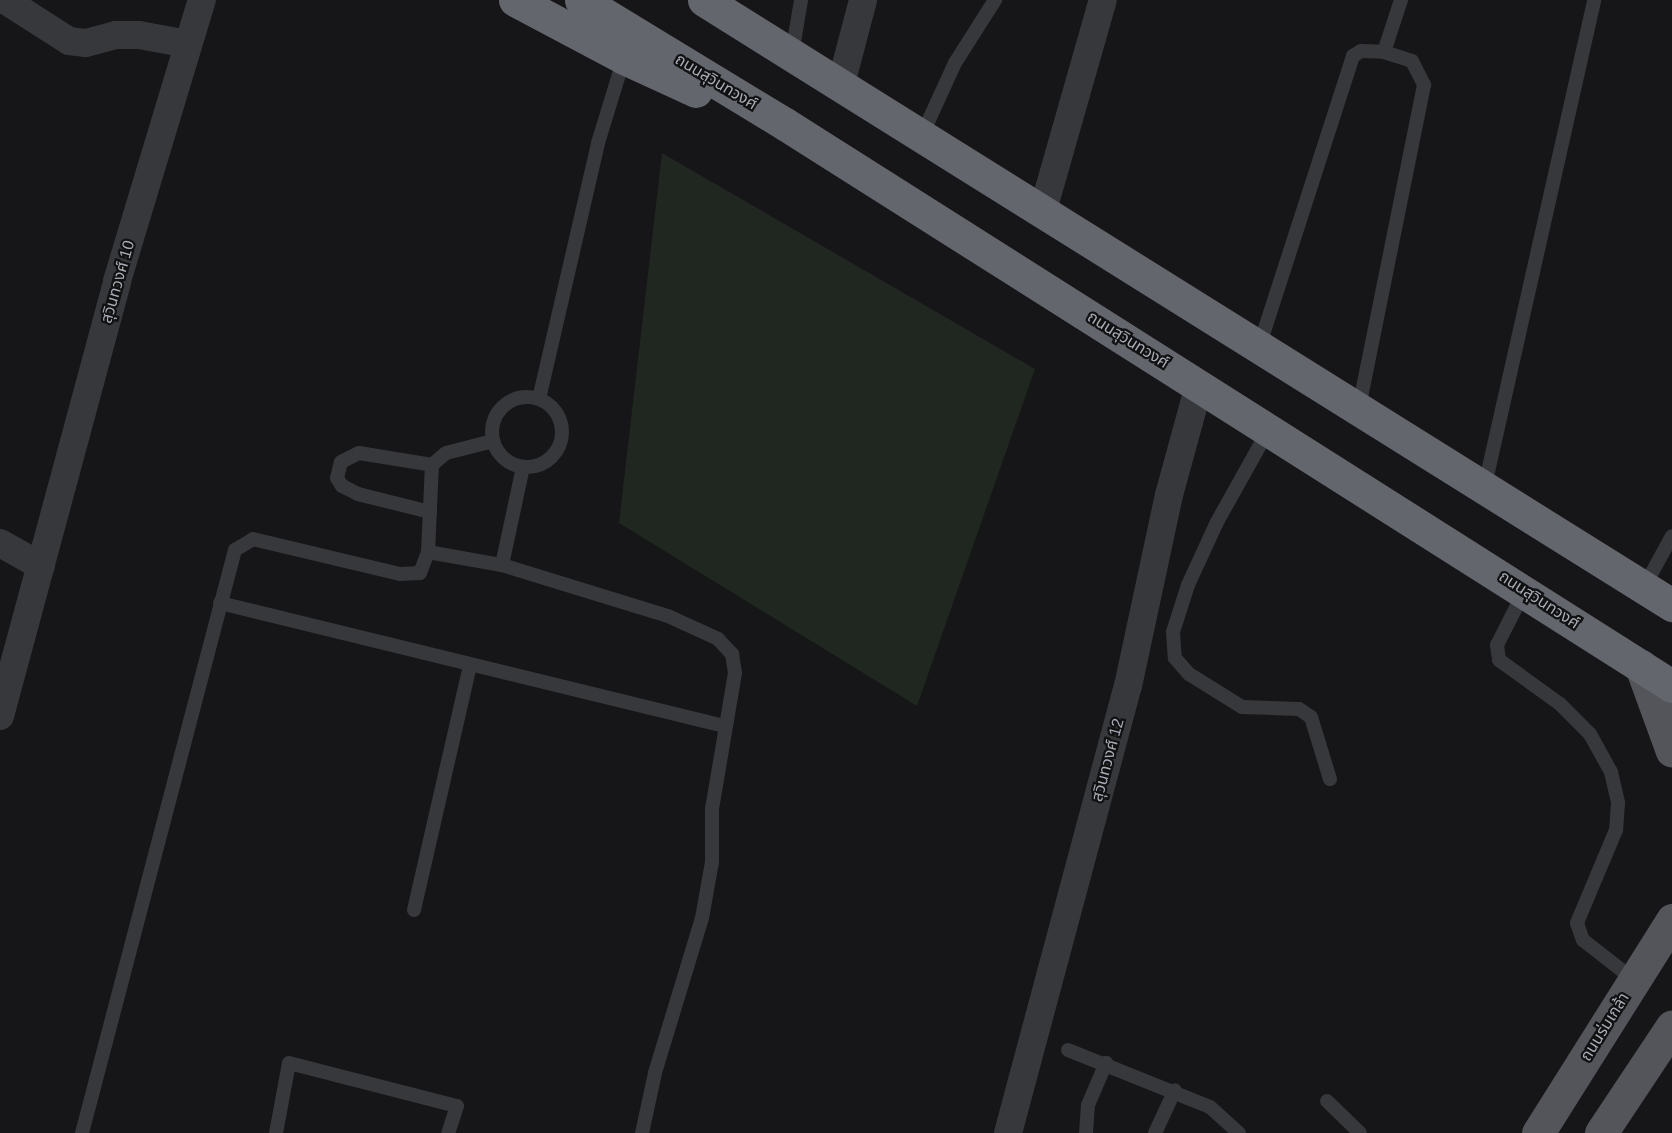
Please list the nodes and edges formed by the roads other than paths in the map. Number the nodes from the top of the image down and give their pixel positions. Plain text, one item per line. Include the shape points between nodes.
1 (5, 0) edge
2 (202, 0) edge
3 (515, 0) edge
4 (581, 0) edge
5 (704, 0) edge
6 (739, 0) edge
7 (801, 0) edge
8 (863, 0) edge
9 (995, 0) edge
10 (1103, 0) edge
11 (1401, 0) edge
12 (1594, 0) edge
13 (188, 44) junction
14 (784, 50) junction
15 (1384, 52) junction
16 (624, 58) junction
17 (841, 84) junction
18 (785, 124) junction
19 (922, 135) junction
20 (1043, 210) junction
21 (1260, 344) junction
22 (1199, 385) junction
23 (539, 399) junction
24 (1359, 407) junction
25 (1269, 429) junction
26 (493, 441) junction
27 (432, 465) junction
28 (523, 467) junction
29 (1485, 485) junction
30 (430, 512) junction
31 (1672, 536) edge
32 (0, 543) edge
33 (428, 552) junction
34 (502, 565) junction
35 (40, 566) junction
36 (1644, 587) junction
37 (1525, 590) junction
38 (220, 603) junction
39 (1672, 605) edge
40 (470, 666) junction
41 (1641, 666) junction
42 (1672, 686) edge
43 (0, 716) edge
44 (724, 726) junction
45 (1672, 751) edge
46 (1330, 779) dead end
47 (414, 910) dead end
48 (1672, 920) edge
49 (1634, 981) junction
50 (1672, 1026) edge
51 (1068, 1050) dead end
52 (1106, 1063) junction
53 (1175, 1090) junction
54 (1327, 1101) dead end
55 (82, 1133) edge
56 (276, 1133) edge
57 (448, 1133) edge
58 (642, 1133) edge
59 (1008, 1133) edge
60 (1086, 1133) edge
61 (1155, 1133) edge
62 (1239, 1133) edge
63 (1360, 1133) edge
64 (1538, 1133) edge
65 (1601, 1133) edge

1 - 13 street via 69,41 86,43 116,35 139,35
2 - 13 street, สุวินทวงศ์ 10
3 - 16 highway
4 - 18 highway, ถนนสุวินทวงศ์
5 - 14 highway
6 - 14 highway
7 - 14 lane
8 - 17 street
9 - 19 lane via 955,63
10 - 20 street
11 - 15 lane
12 - 29 lane
13 - 35 street, สุวินทวงศ์ 10 via 117,281
14 - 17 highway
15 - 21 lane via 1361,51 1353,56 1346,71 1319,167
15 - 24 lane via 1412,61 1424,85
16 - 18 highway via 710,97
16 - 23 lane via 598,143
17 - 19 highway
18 - 22 highway, ถนนสุวินทวงศ์
19 - 20 highway
20 - 21 highway
21 - 24 highway
22 - 25 highway, ถนนสุวินทวงศ์
22 - 59 street, สุวินทวงศ์ 12 via 1168,495 1128,686
23 - 26 lane via 524,397 504,407 492,426
23 - 28 lane via 554,409 562,426 562,444 551,459 534,468
24 - 29 highway
25 - 37 highway, ถนนสุวินทวงศ์
25 - 46 lane via 1217,522 1188,585 1173,632 1175,658 1190,674 1242,707 1299,709 1311,717
26 - 27 lane via 446,453
26 - 28 lane via 506,460
27 - 30 lane
27 - 30 lane via 358,453 341,462 337,478 342,486 358,494
28 - 34 lane
29 - 36 highway
30 - 33 lane
31 - 36 lane
32 - 35 street
33 - 34 lane
33 - 38 lane via 425,567 412,576 253,539 235,550
34 - 44 lane via 668,616 718,639 732,654 735,673
35 - 43 street, สุวินทวงศ์ 10
36 - 39 highway
37 - 41 highway, ถนนสุวินทวงศ์
37 - 49 lane via 1497,645 1499,660 1560,704 1590,734 1611,772 1618,803 1616,830 1577,923 1583,940
38 - 40 lane
38 - 55 lane
40 - 44 lane
40 - 47 lane
41 - 42 highway, ถนนสุวินทวงศ์
41 - 45 main road
44 - 58 lane via 712,809 712,862 702,918 661,1053
48 - 49 main road, ถนนร่มเกล้า
49 - 64 main road, ถนนร่มเกล้า
50 - 65 main road
51 - 52 lane
52 - 53 lane
52 - 60 lane via 1088,1105
53 - 61 lane
53 - 62 lane via 1210,1107
54 - 63 lane
56 - 57 lane via 289,1063 457,1106

